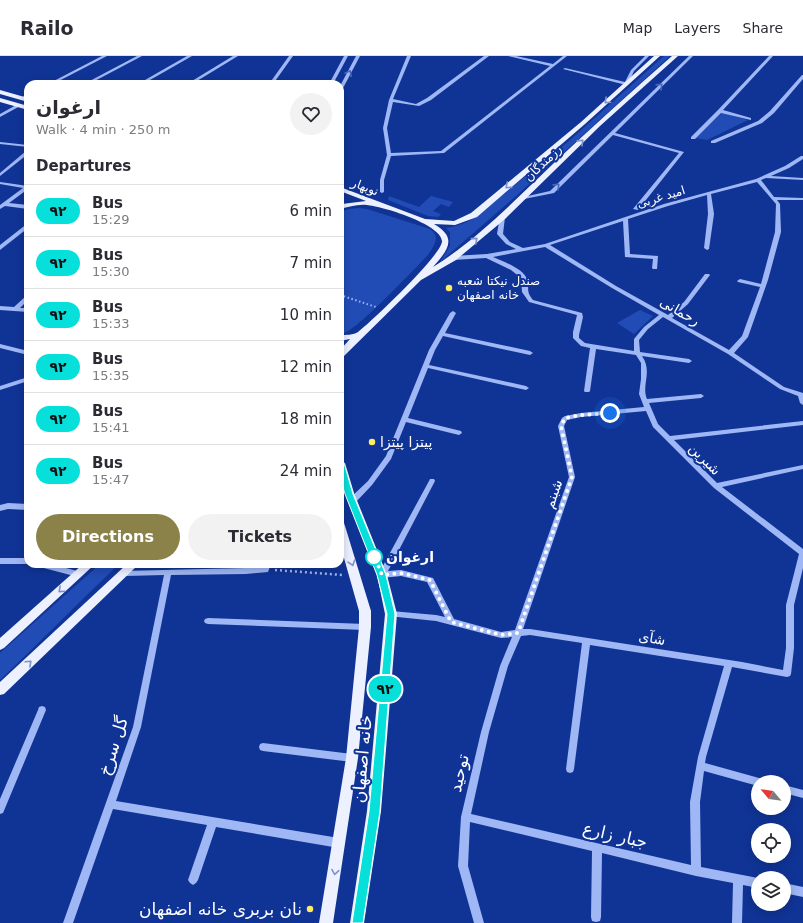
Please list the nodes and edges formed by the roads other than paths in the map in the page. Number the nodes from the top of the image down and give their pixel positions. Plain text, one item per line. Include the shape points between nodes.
1 (105, 56) edge
2 (140, 56) edge
3 (190, 56) edge
4 (236, 56) edge
5 (291, 56) edge
6 (346, 56) edge
7 (358, 56) edge
8 (409, 56) edge
9 (487, 56) edge
10 (510, 56) edge
11 (565, 56) edge
12 (647, 56) edge
13 (656, 56) edge
14 (675, 56) edge
15 (690, 56) edge
16 (771, 56) edge
17 (519, 57) edge
18 (553, 65) junction
19 (565, 69) dead end
20 (803, 76) edge
21 (58, 80) edge
22 (94, 80) edge
23 (147, 80) edge
24 (196, 80) edge
25 (274, 80) edge
26 (333, 80) edge
27 (344, 82) edge
28 (626, 84) junction
29 (0, 92) edge
30 (24, 99) edge
31 (0, 100) edge
32 (391, 100) junction
33 (20, 106) junction
34 (24, 107) edge
35 (720, 111) junction
36 (0, 116) edge
37 (749, 119) dead end
38 (612, 134) junction
39 (693, 138) dead end
40 (713, 142) dead end
41 (0, 144) edge
42 (24, 146) edge
43 (24, 155) edge
44 (389, 155) junction
45 (803, 157) edge
46 (0, 175) edge
47 (766, 177) junction
48 (803, 179) edge
49 (758, 180) junction
50 (0, 183) edge
51 (24, 187) edge
52 (24, 189) edge
53 (344, 190) edge
54 (382, 192) dead end
55 (709, 194) junction
56 (773, 198) junction
57 (521, 199) junction
58 (803, 199) edge
59 (383, 205) junction
60 (2, 206) edge
61 (344, 206) edge
62 (24, 207) edge
63 (636, 209) dead end
64 (502, 217) junction
65 (625, 219) junction
66 (424, 221) junction
67 (24, 227) edge
68 (546, 245) junction
69 (0, 248) edge
70 (707, 248) dead end
71 (523, 250) junction
72 (487, 256) junction
73 (453, 258) junction
74 (655, 268) dead end
75 (707, 275) dead end
76 (421, 278) junction
77 (740, 280) dead end
78 (763, 286) junction
79 (24, 301) edge
80 (0, 308) edge
81 (16, 309) junction
82 (24, 310) edge
83 (454, 313) dead end
84 (665, 316) junction
85 (441, 334) junction
86 (357, 336) junction
87 (344, 338) edge
88 (0, 346) edge
89 (593, 346) junction
90 (344, 351) edge
91 (24, 352) edge
92 (637, 352) junction
93 (730, 353) junction
94 (530, 354) dead end
95 (689, 361) dead end
96 (426, 366) junction
97 (24, 380) edge
98 (0, 388) edge
99 (526, 388) dead end
100 (588, 391) dead end
101 (802, 394) edge
102 (701, 396) dead end
103 (645, 401) junction
104 (803, 403) edge
105 (648, 409) junction
106 (404, 419) junction
107 (803, 423) edge
108 (459, 433) dead end
109 (668, 438) junction
110 (803, 467) edge
111 (344, 476) edge
112 (432, 482) dead end
113 (716, 486) junction
114 (352, 501) junction
115 (24, 507) edge
116 (0, 508) edge
117 (344, 538) edge
118 (803, 553) edge
119 (0, 561) edge
120 (24, 561) edge
121 (55, 568) edge
122 (85, 568) edge
123 (130, 568) edge
124 (262, 568) edge
125 (168, 573) junction
126 (78, 574) junction
127 (125, 574) junction
128 (382, 575) junction
129 (391, 614) junction
130 (208, 621) dead end
131 (451, 622) junction
132 (365, 627) junction
133 (518, 633) junction
134 (586, 641) junction
135 (0, 645) edge
136 (728, 663) junction
137 (0, 690) edge
138 (42, 710) dead end
139 (263, 747) dead end
140 (352, 758) junction
141 (701, 766) junction
142 (570, 769) dead end
143 (751, 780) edge
144 (791, 791) edge
145 (803, 794) edge
146 (109, 804) junction
147 (0, 810) edge
148 (466, 817) junction
149 (213, 821) junction
150 (339, 843) junction
151 (597, 848) junction
152 (696, 870) junction
153 (738, 879) junction
154 (192, 880) dead end
155 (751, 882) edge
156 (791, 889) edge
157 (803, 892) edge
158 (596, 917) dead end
159 (68, 923) edge
160 (326, 923) edge
161 (357, 923) edge
162 (478, 923) edge
163 (737, 923) edge

1 - 21 street
2 - 22 street
3 - 23 street
4 - 24 street
5 - 25 street
6 - 26 street
27 -> 7 street
8 - 32 street
9 - 32 street via 417,105
10 - 17 street
11 - 18 street
12 - 28 street via 632,71
13 - 28 main road, رزمندگان
57 -> 14 main road, رزمندگان
38 -> 15 street
16 - 35 street
17 - 18 street
18 - 44 street via 442,152
19 - 28 street
20 - 40 street via 760,122
28 -> 66 main road, رزمندگان via 474,215 455,223
29 - 30 main road
31 - 33 main road
32 - 44 street via 385,128
33 - 34 main road
33 - 36 street
35 - 37 street
35 - 39 street
57 -> 38 street via 552,192
38 - 63 street via 682,152
41 - 42 street
43 - 46 street
44 - 54 street via 382,180
45 - 47 street, امید غربی
47 - 48 street
47 - 49 street, امید غربی
49 - 55 street, امید غربی
49 - 56 street
50 - 51 street
52 - 60 street
53 - 59 main road, نوبهار
55 - 65 street, امید غربی
55 - 70 street via 711,214
56 - 58 street
56 - 78 street via 778,204 778,232
57 - 64 main road, رزمندگان
59 - 61 main road via 364,203
59 - 66 main road
60 - 62 street
64 - 71 street via 500,234 508,243
73 -> 64 main road, رزمندگان
65 - 68 street, امید غربی
65 - 74 street via 627,256 656,257
66 - 76 main road via 441,232 446,242
67 - 69 street
68 - 71 street, امید غربی
68 - 84 street, رحمانی
71 - 72 street, امید غربی
72 - 73 street, امید غربی
72 - 89 street via 520,273 524,278 526,296 531,301 580,314 576,338 583,344
73 - 76 main road, رزمندگان
75 - 84 street via 686,303
76 - 86 main road
77 - 78 street
78 - 93 street via 745,337
79 - 81 street
80 - 81 street
81 - 82 street
83 - 85 street
84 - 92 street via 646,328 636,340
84 - 93 street, رحمانی
85 - 94 street
85 - 96 street
86 - 87 main road
86 - 90 main road
88 - 91 street
89 - 92 street
89 - 100 street
92 - 95 street
92 - 103 street, شیرین via 644,363 642,394
93 - 101 street, رحمانی via 782,388
96 - 99 street
96 - 106 street
97 - 98 street
101 - 104 street
102 - 103 street
103 - 105 street, شیرین
105 - 109 street, شیرین via 655,425
105 - 133 street, شبنم via 565,418 561,426 572,477
106 - 108 street
106 - 114 street via 389,456 370,483
107 - 109 street
109 - 113 street, شیرین
110 - 113 street
111 - 114 main road, خانه اصفهان
112 - 128 street
113 - 118 street, شیرین
114 - 128 main road, خانه اصفهان
115 - 116 street
117 -> 132 main road, خانه اصفهان via 365,612
118 - 136 street, شآی via 790,605 787,674
119 - 120 street
121 - 126 street
122 - 126 main road
123 - 127 main road
124 - 125 street via 246,572
125 - 127 street
125 - 146 street, گل سرخ via 137,727
126 -> 135 main road
137 -> 127 main road
128 - 129 main road, خانه اصفهان
128 - 131 street via 401,573 430,580
129 - 131 street, شآی
129 - 161 main road, خانه اصفهان via 374,811
130 - 132 street
131 - 133 street, شآی via 501,635
132 - 140 main road, خانه اصفهان
133 - 134 street, شآی via 530,632
133 - 148 street, توحید via 504,666 485,732
134 - 136 street, شآی
134 - 142 street
136 - 141 street
138 - 147 street
139 - 140 street
140 - 150 main road, خانه اصفهان
141 - 143 street
141 - 152 street via 695,802
144 - 145 street
146 - 149 street
146 - 159 street, گل سرخ
148 - 151 street, جبار زارع
148 - 162 street, توحید via 462,866
149 - 150 street
149 - 154 street
150 -> 160 main road, خانه اصفهان
151 - 152 street, جبار زارع
151 - 158 street
152 - 153 street, جبار زارع
153 - 155 street, جبار زارع
153 - 163 street
156 - 157 street

